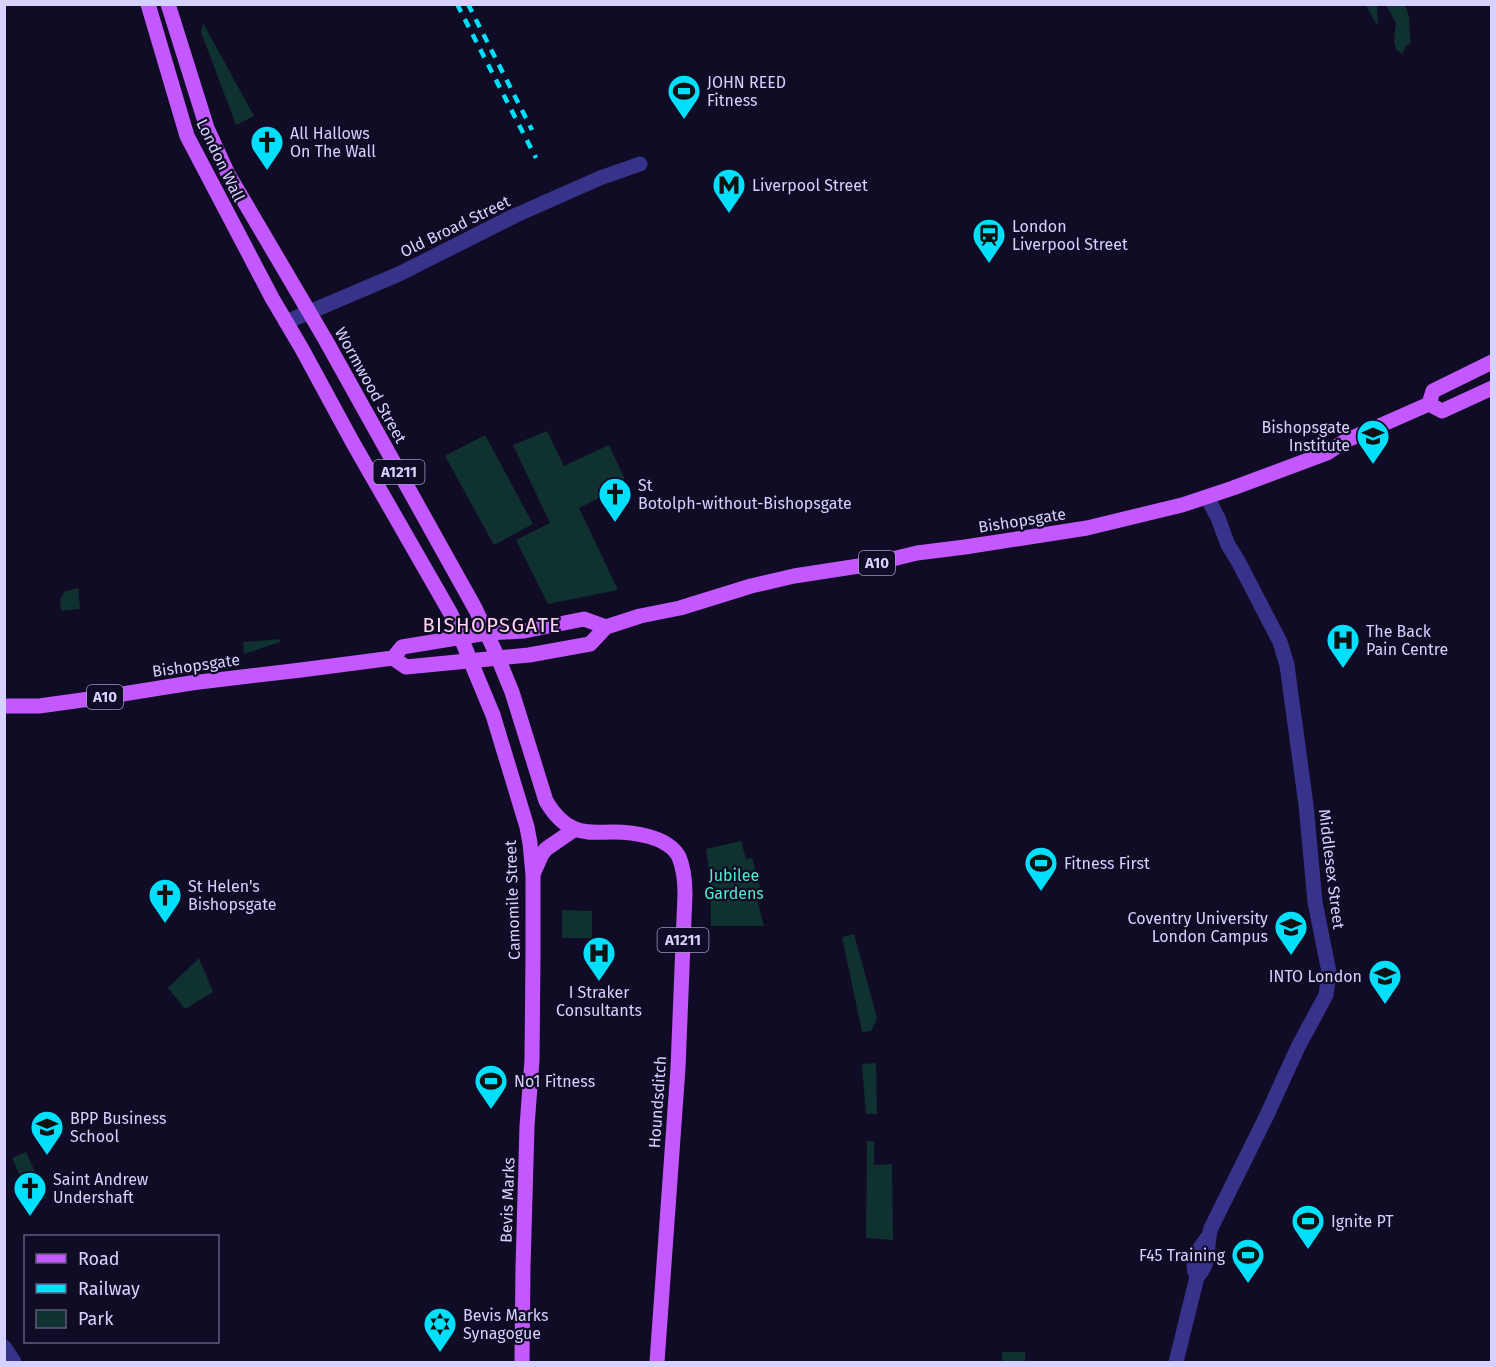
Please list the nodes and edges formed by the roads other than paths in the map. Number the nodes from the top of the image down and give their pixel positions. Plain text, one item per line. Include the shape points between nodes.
1 (148, 4) edge
2 (168, 4) edge
3 (640, 164) dead end
4 (309, 312) junction
5 (286, 322) junction
6 (1491, 362) edge
7 (1491, 388) edge
8 (1429, 404) junction
9 (1207, 497) junction
10 (606, 627) junction
11 (486, 633) junction
12 (461, 638) junction
13 (393, 658) junction
14 (498, 658) junction
15 (471, 661) junction
16 (4, 706) edge
17 (576, 830) junction
18 (532, 875) junction
19 (532, 1039) joint
20 (4, 1347) edge
21 (14, 1362) edge
22 (522, 1362) edge
23 (657, 1362) edge
24 (1176, 1362) edge

1 - 5 main road, London Wall / A1211 via 187,136
2 - 4 main road, London Wall / A1211 via 207,128 224,165
3 - 4 street, Old Broad Street via 514,216 399,274
4 - 5 street, Old Broad Street
4 - 11 main road, Wormwood Street / A1211
5 - 12 main road, A1211
6 - 8 main road, Bishopsgate / A10 via 1433,391
7 - 8 main road, Bishopsgate / A10 via 1442,411
8 - 9 main road, Bishopsgate / A10 via 1345,441 1327,453
9 - 10 main road, Bishopsgate / A10 via 1087,528 917,553 751,586
9 - 24 street, Middlesex Street via 1280,642 1287,665 1315,902 1329,972 1326,995 1211,1228 1208,1258 1197,1277
10 - 11 main road, Bishopsgate / A10 via 584,619 524,631
10 - 14 main road, Bishopsgate / A10 via 590,644
11 - 12 main road, Bishopsgate / A10
11 - 14 main road, Wormwood Street
12 - 13 main road, Bishopsgate / A10 via 402,647
12 - 15 main road, Camomile Street
13 - 15 main road, Bishopsgate / A10 via 406,667
13 - 16 main road, Bishopsgate / A10 via 191,682 39,706
14 - 15 main road, Bishopsgate / A10
14 - 17 main road via 546,801 557,818
15 - 18 main road, Camomile Street via 493,715 527,827
17 - 18 main road via 546,849
17 - 23 main road, Houndsditch / A1211 via 654,838 670,847 680,859 684,875 678,1068
18 - 19 main road, Camomile Street
19 - 22 main road, Bevis Marks
20 - 21 street

